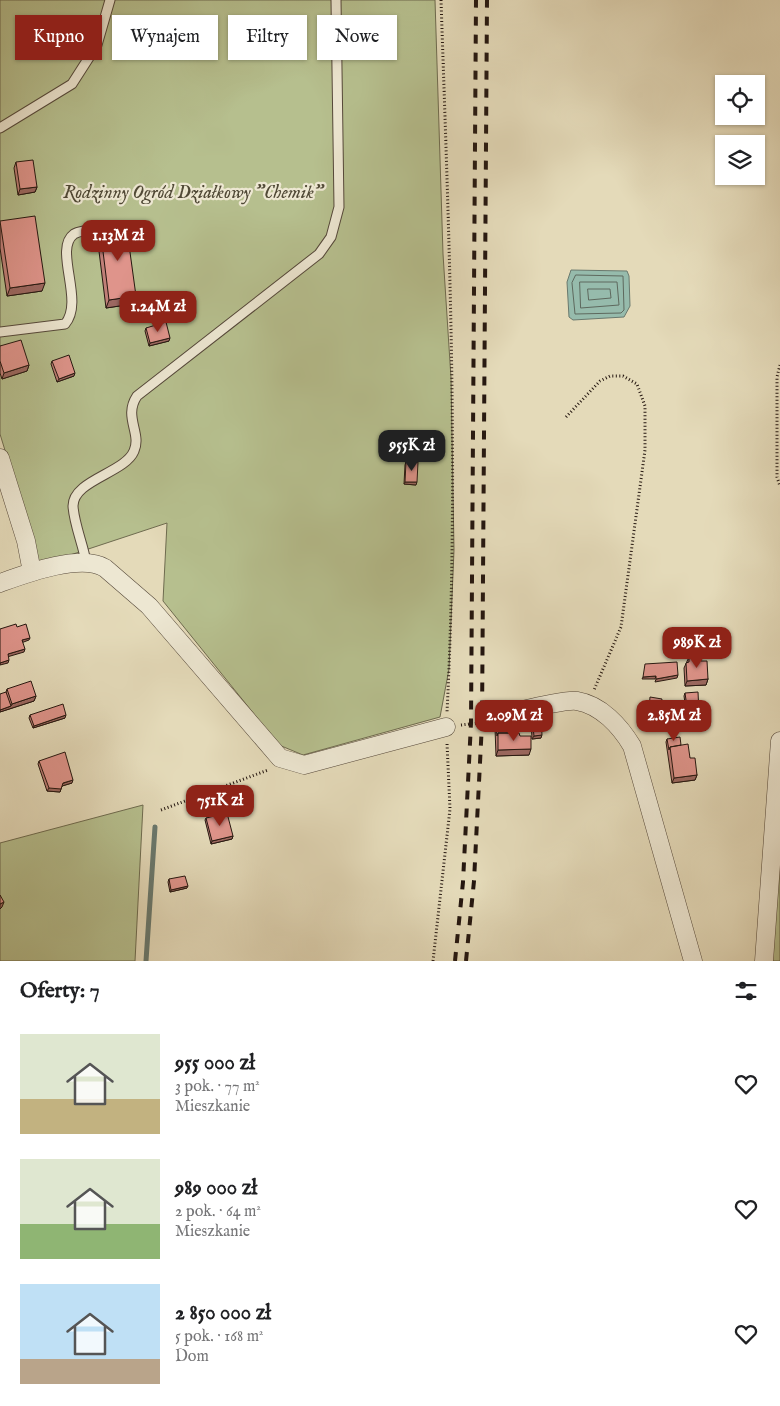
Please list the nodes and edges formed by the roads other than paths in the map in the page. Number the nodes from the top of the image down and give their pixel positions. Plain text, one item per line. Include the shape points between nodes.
1 (110, 0) edge
2 (336, 0) edge
3 (0, 128) edge
4 (116, 228) edge
5 (0, 332) edge
6 (0, 458) edge
7 (86, 562) junction
8 (32, 572) junction
9 (0, 583) edge
10 (500, 715) road end
11 (446, 727) road end
12 (780, 741) edge
13 (693, 961) edge
14 (764, 961) edge

1 - 3 lane via 97,45 72,84
2 - 7 lane via 340,197 331,237 319,254 138,396 130,412 135,442 133,453 126,461 80,490 74,500
4 - 5 lane via 78,233 70,240 67,249 72,305 65,324
6 - 8 street via 26,541
7 - 8 street
7 - 11 street via 98,564 150,606 280,758 304,765
8 - 9 street
10 - 13 street via 575,700 588,704 614,723 632,746
12 - 14 street

